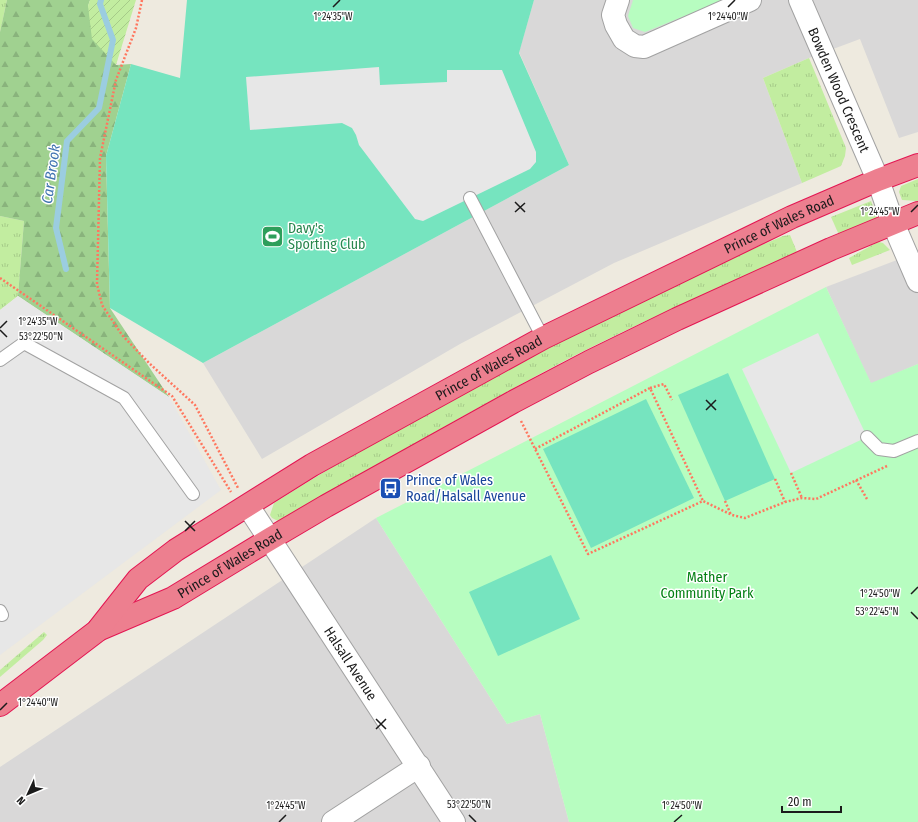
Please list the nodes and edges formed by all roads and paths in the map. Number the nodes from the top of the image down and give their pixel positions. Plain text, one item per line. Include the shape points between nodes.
1 (142, 0) edge
2 (618, 0) edge
3 (750, 0) edge
4 (800, 0) edge
5 (918, 165) edge
6 (878, 180) junction
7 (470, 198) dead end
8 (918, 213) edge
9 (894, 223) junction
10 (0, 278) edge
11 (918, 281) edge
12 (543, 338) junction
13 (0, 360) edge
14 (650, 388) junction
15 (672, 400) dead end
16 (513, 402) junction
17 (868, 437) dead end
18 (918, 440) edge
19 (535, 449) junction
20 (891, 465) dead end
21 (791, 473) dead end
22 (775, 478) dead end
23 (856, 480) junction
24 (193, 494) dead end
25 (802, 498) junction
26 (867, 499) dead end
27 (703, 501) junction
28 (725, 501) dead end
29 (785, 502) junction
30 (245, 507) junction
31 (732, 516) junction
32 (270, 538) junction
33 (97, 631) junction
34 (0, 705) edge
35 (418, 766) junction
36 (333, 822) edge
37 (454, 822) edge

1 - 30 path via 136,28 116,80 100,158 97,284 102,305 122,335 195,405
2 - 3 street via 613,15 616,25 624,39 635,46 644,47
4 - 6 street, Bowden Wood Crescent
5 - 6 highway, Prince of Wales Road
6 - 9 street, Bowden Wood Crescent
6 - 12 highway, Prince of Wales Road via 780,223
7 - 12 lane
8 - 9 highway, Prince of Wales Road
9 - 11 street, Bowden Wood Crescent
9 - 16 highway, Prince of Wales Road via 677,319
10 - 30 path via 172,396
12 - 30 highway, Prince of Wales Road via 312,465
13 - 24 lane via 24,343 124,398
14 - 15 path via 664,384
14 - 19 path
14 - 27 path
16 - 19 path
16 - 32 highway, Prince of Wales Road
17 - 18 lane via 879,449 894,451
19 - 27 path via 588,554
20 - 23 path
21 - 25 path
22 - 29 path
23 - 25 path via 816,499
23 - 26 path
25 - 29 path
27 - 31 path
28 - 31 path
29 - 31 path via 745,518
30 - 32 street, Halsall Avenue
30 - 33 highway, Prince of Wales Road via 176,550 138,579
32 - 33 highway, Prince of Wales Road via 173,598
32 - 35 street, Halsall Avenue
33 - 34 highway, Prince of Wales Road
35 - 36 street
35 - 37 street, Halsall Avenue

